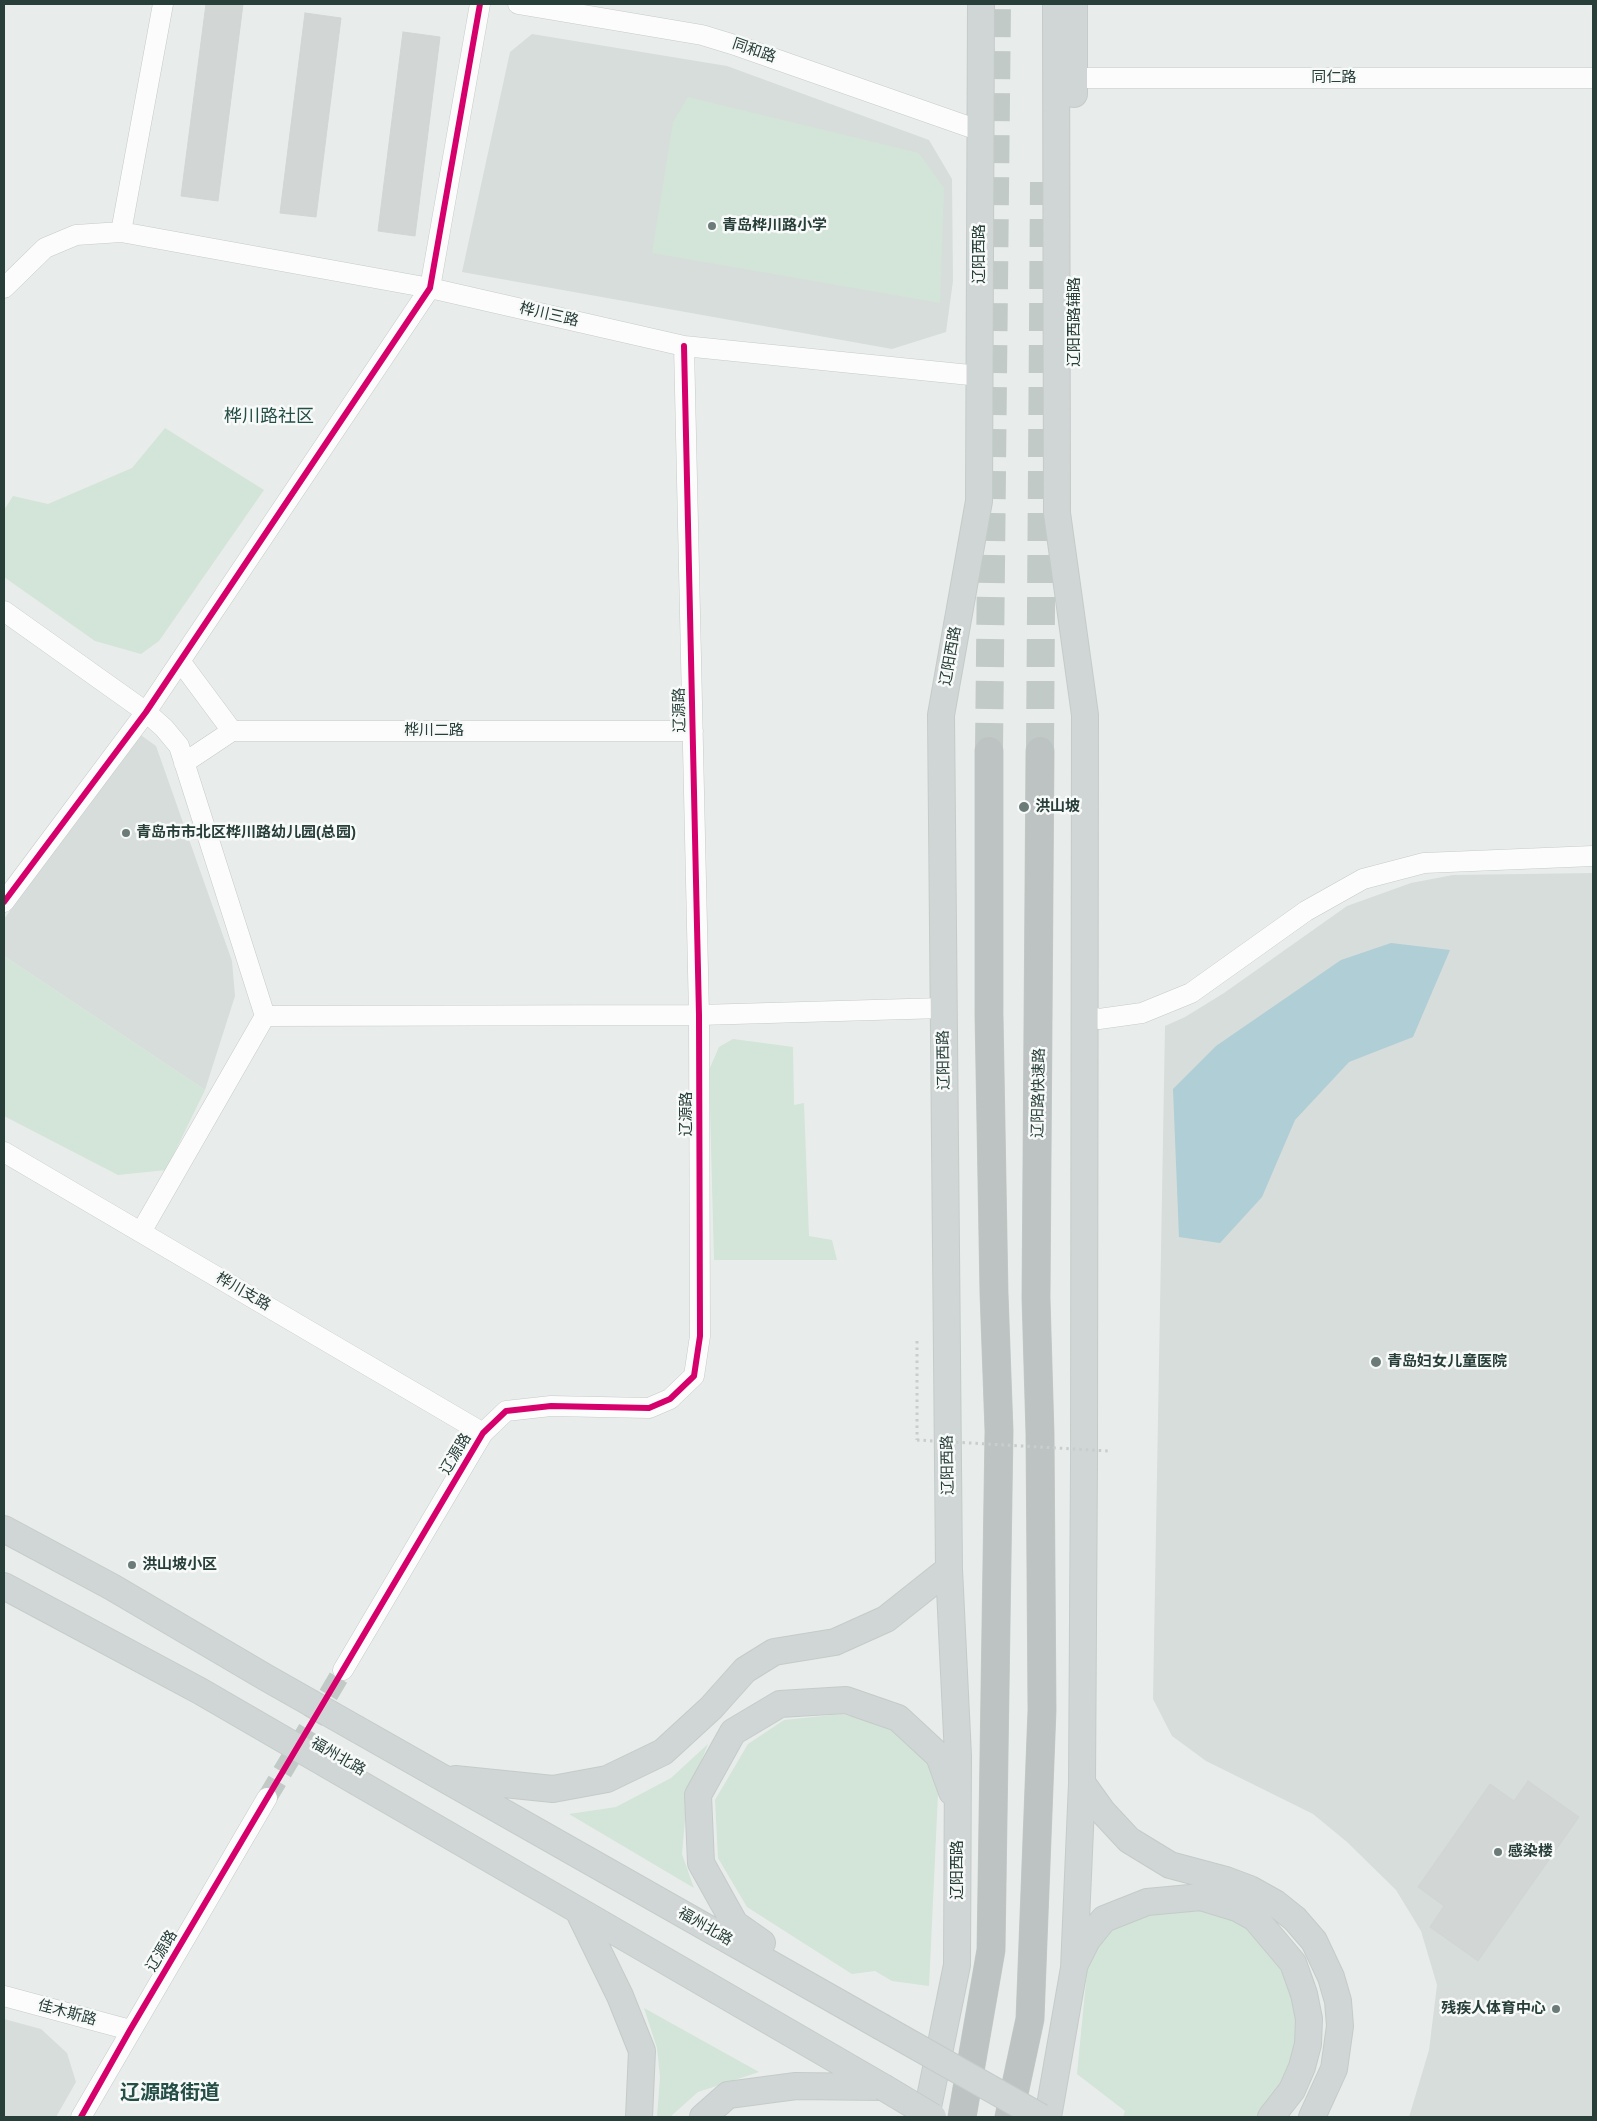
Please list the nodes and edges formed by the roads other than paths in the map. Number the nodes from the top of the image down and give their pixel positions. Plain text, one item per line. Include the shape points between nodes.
1 (163, 4) edge
2 (480, 4) edge
3 (518, 4) edge
4 (981, 4) edge
5 (1056, 4) edge
6 (1074, 4) edge
7 (1056, 58) junction
8 (1074, 78) junction
9 (1593, 78) edge
10 (981, 132) junction
11 (121, 232) junction
12 (4, 288) edge
13 (430, 288) junction
14 (684, 346) junction
15 (980, 376) junction
16 (4, 611) edge
17 (1075, 640) junction
18 (180, 661) junction
19 (146, 712) junction
20 (232, 731) junction
21 (693, 731) junction
22 (989, 751) tunnel mouth
23 (1040, 751) tunnel mouth
24 (184, 763) junction
25 (1593, 856) edge
26 (4, 902) edge
27 (943, 1008) junction
28 (699, 1014) junction
29 (1083, 1014) junction
30 (265, 1016) junction
31 (4, 1152) edge
32 (141, 1232) junction
33 (483, 1433) junction
34 (4, 1529) edge
35 (949, 1569) junction
36 (4, 1586) edge
37 (343, 1670) tunnel mouth
38 (444, 1778) junction
39 (1082, 1782) junction
40 (267, 1798) tunnel mouth
41 (958, 1810) junction
42 (579, 1912) junction
43 (1074, 1968) junction
44 (4, 1996) edge
45 (880, 2026) junction
46 (130, 2030) junction
47 (883, 2087) junction
48 (81, 2117) edge
49 (639, 2117) edge
50 (704, 2117) edge
51 (926, 2117) edge
52 (933, 2117) edge
53 (962, 2117) edge
54 (1010, 2117) edge
55 (1042, 2117) edge
56 (1048, 2117) edge
57 (1271, 2117) edge
58 (1312, 2117) edge

1 - 11 street
2 - 13 street
3 - 10 street, 同和路 via 702,36
4 - 10 main road, 辽阳西路
5 - 7 main road
6 - 8 main road, 辽阳西路辅路
7 - 8 main road
7 - 17 main road via 1057,514
8 - 9 street, 同仁路
8 - 17 main road, 辽阳西路辅路
10 - 15 main road, 辽阳西路
11 - 12 street, 桦川三路 via 76,235 46,248
11 - 13 street, 桦川三路
13 - 14 street, 桦川三路
13 - 18 street
14 - 15 street, 桦川三路
14 - 21 street, 辽源路
15 - 27 main road, 辽阳西路 via 979,501 941,714
16 - 19 street
17 - 29 main road via 1085,715
18 - 19 street
18 - 20 street
19 - 24 street via 179,746
19 - 26 street
20 - 21 street, 桦川二路
20 - 24 street
21 - 28 street, 辽源路
22 - 53 highway via 989,1014 1000,1431 991,1950
23 - 54 highway, 辽阳路快速路 via 1036,1298 1042,1710 1030,2019
24 - 30 street
25 - 29 street via 1424,863 1363,879 1306,911 1191,992 1142,1013 1098,1019
27 - 28 street
27 - 35 main road, 辽阳西路
28 - 30 street
28 - 33 street, 辽源路 via 700,1336 694,1376 670,1399 649,1408 552,1406 506,1411
29 - 39 main road
30 - 32 street
31 - 32 street, 桦川支路
32 - 33 street, 桦川支路
33 - 37 street, 辽源路
34 - 38 main road, 福州北路 via 112,1586
35 - 38 main road via 886,1619 835,1642 774,1652 745,1670 711,1708 663,1752 607,1778 553,1789
35 - 41 main road, 辽阳西路
36 - 42 main road, 福州北路 via 200,1691
38 - 45 main road, 福州北路
39 - 43 main road
39 - 58 main road via 1102,1811 1129,1840 1170,1865 1250,1889 1295,1919 1314,1941 1331,1977 1338,2001 1340,2026 1334,2070
40 - 46 street, 辽源路
41 - 45 main road via 939,1756 898,1718 846,1700 780,1704 732,1732 698,1795 701,1863 735,1924
41 - 51 main road, 辽阳西路 via 957,1965
42 - 47 main road, 福州北路
42 - 49 main road via 620,1996 642,2051
43 - 56 main road
43 - 57 main road via 1087,1940 1104,1920 1147,1902 1201,1898 1237,1908 1255,1918 1293,1963 1309,2019 1308,2044 1302,2067 1292,2090
44 - 46 street, 佳木斯路
45 - 55 main road, 福州北路, bridge
46 - 48 street, 辽源路
47 - 50 main road via 796,2086 728,2095
47 - 52 main road, 福州北路, bridge

